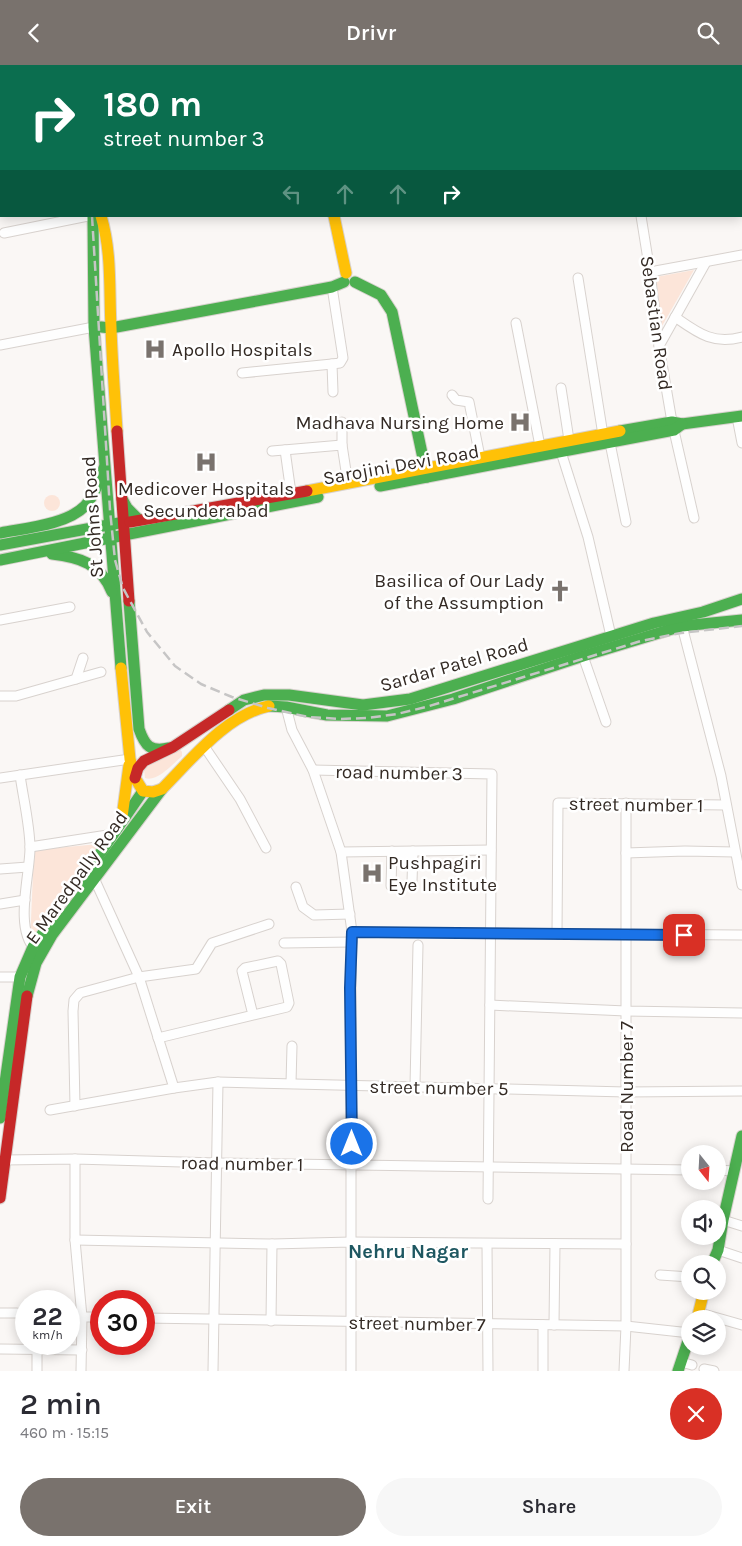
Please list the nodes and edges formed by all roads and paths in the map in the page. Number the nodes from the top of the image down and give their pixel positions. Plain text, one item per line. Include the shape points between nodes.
1 (83, 217) edge
2 (93, 217) edge
3 (101, 217) edge
4 (334, 217) edge
5 (641, 217) edge
6 (4, 233) dead end
7 (742, 255) edge
8 (706, 262) junction
9 (650, 272) junction
10 (578, 278) dead end
11 (348, 279) junction
12 (332, 287) junction
13 (675, 317) junction
14 (516, 323) dead end
15 (94, 327) junction
16 (111, 328) junction
17 (742, 337) edge
18 (0, 345) edge
19 (659, 346) junction
20 (332, 364) junction
21 (242, 373) dead end
22 (561, 388) dead end
23 (333, 392) dead end
24 (452, 395) dead end
25 (740, 417) edge
26 (342, 422) dead end
27 (676, 426) junction
28 (606, 439) junction
29 (569, 440) junction
30 (742, 443) edge
31 (342, 445) junction
32 (540, 446) junction
33 (285, 450) junction
34 (272, 451) dead end
35 (562, 452) junction
36 (480, 457) junction
37 (106, 464) junction
38 (427, 473) junction
39 (348, 484) junction
40 (291, 493) junction
41 (122, 497) junction
42 (129, 519) junction
43 (694, 519) dead end
44 (106, 521) junction
45 (626, 522) dead end
46 (0, 533) edge
47 (129, 534) junction
48 (106, 538) junction
49 (0, 545) edge
50 (38, 553) junction
51 (0, 560) edge
52 (742, 599) edge
53 (115, 601) junction
54 (742, 604) edge
55 (70, 607) dead end
56 (703, 612) junction
57 (742, 612) edge
58 (742, 620) edge
59 (0, 621) edge
60 (682, 627) junction
61 (611, 636) junction
62 (583, 656) junction
63 (83, 658) dead end
64 (101, 672) dead end
65 (76, 679) junction
66 (0, 696) edge
67 (286, 707) junction
68 (606, 722) dead end
69 (204, 746) junction
70 (173, 747) junction
71 (130, 759) junction
72 (313, 770) junction
73 (20, 775) junction
74 (134, 777) junction
75 (0, 778) edge
76 (162, 789) junction
77 (143, 791) junction
78 (626, 803) junction
79 (726, 805) junction
80 (117, 829) junction
81 (30, 847) junction
82 (266, 848) dead end
83 (491, 850) junction
84 (341, 851) junction
85 (735, 852) junction
86 (626, 853) junction
87 (392, 854) junction
88 (411, 855) junction
89 (429, 856) dead end
90 (28, 867) junction
91 (0, 869) edge
92 (94, 878) junction
93 (412, 882) dead end
94 (742, 885) edge
95 (390, 886) dead end
96 (296, 887) dead end
97 (25, 900) junction
98 (0, 903) edge
99 (350, 914) junction
100 (269, 924) dead end
101 (352, 932) junction
102 (489, 933) junction
103 (557, 934) junction
104 (626, 935) junction
105 (742, 935) edge
106 (352, 942) junction
107 (284, 943) dead end
108 (418, 945) dead end
109 (36, 950) junction
110 (0, 977) edge
111 (20, 977) junction
112 (139, 977) junction
113 (490, 1005) junction
114 (626, 1011) junction
115 (742, 1013) edge
116 (252, 1015) junction
117 (158, 1038) junction
118 (292, 1046) dead end
119 (218, 1082) junction
120 (290, 1083) junction
121 (351, 1085) junction
122 (415, 1086) junction
123 (174, 1088) junction
124 (488, 1088) junction
125 (742, 1091) edge
126 (626, 1092) junction
127 (75, 1105) junction
128 (50, 1110) dead end
129 (0, 1118) edge
130 (742, 1136) edge
131 (75, 1159) junction
132 (4, 1160) junction
133 (217, 1163) junction
134 (352, 1164) junction
135 (488, 1166) junction
136 (626, 1169) junction
137 (681, 1170) edge
138 (726, 1170) edge
139 (734, 1171) junction
140 (0, 1198) edge
141 (488, 1199) dead end
142 (726, 1207) edge
143 (726, 1221) edge
144 (742, 1226) edge
145 (75, 1240) junction
146 (215, 1243) junction
147 (351, 1243) junction
148 (555, 1243) junction
149 (272, 1244) junction
150 (487, 1244) junction
151 (626, 1244) junction
152 (719, 1245) edge
153 (718, 1250) junction
154 (716, 1255) edge
155 (742, 1258) edge
156 (660, 1275) dead end
157 (681, 1276) edge
158 (0, 1313) edge
159 (15, 1313) edge
160 (82, 1317) junction
161 (90, 1317) edge
162 (155, 1318) edge
163 (215, 1320) junction
164 (271, 1321) junction
165 (351, 1322) junction
166 (726, 1322) edge
167 (488, 1324) junction
168 (543, 1325) junction
169 (554, 1325) junction
170 (742, 1325) edge
171 (626, 1326) junction
172 (681, 1333) edge
173 (15, 1348) edge
174 (0, 1349) edge
175 (82, 1350) joint
176 (37, 1355) edge
177 (704, 1369) dead end
178 (37, 1371) edge
179 (81, 1371) edge
180 (213, 1371) edge
181 (351, 1371) edge
182 (488, 1371) edge
183 (543, 1371) edge
184 (624, 1371) edge
185 (714, 1371) edge

1 - 6 street
2 - 15 main road, St Johns Road
3 - 16 main road, St Johns Road via 110,262
4 - 11 main road
5 - 9 street, Sebastian Road
7 - 8 street
8 - 9 street
8 - 13 street
9 - 19 street, Sebastian Road
10 - 28 street
11 - 12 main road
11 - 38 main road via 381,295 392,312
12 - 16 main road
12 - 20 street via 343,358 340,363
13 - 17 street via 703,336 729,341
13 - 19 street
14 - 32 street
15 - 16 main road
15 - 18 street
15 - 37 main road, St Johns Road
16 - 41 main road, St Johns Road
19 - 27 street, Sebastian Road
20 - 21 street
20 - 23 street
22 - 29 street
24 - 36 street via 456,400 469,402
25 - 27 main road, Sarojini Devi Road
25 - 30 street
26 - 31 street
27 - 28 main road, Sarojini Devi Road
27 - 43 street, Sebastian Road
28 - 29 main road, Sarojini Devi Road
28 - 35 main road, Sarojini Devi Road
28 - 45 street
29 - 32 main road, Sarojini Devi Road
31 - 33 street
31 - 39 street
32 - 36 main road, Sarojini Devi Road
33 - 34 street
33 - 40 street
35 - 38 main road, Sarojini Devi Road
35 - 61 street via 588,537
36 - 38 main road, Sarojini Devi Road
37 - 44 main road, St Johns Road
37 - 46 main road via 95,490 72,516
38 - 39 main road, Sarojini Devi Road
38 - 47 main road, Sarojini Devi Road
39 - 40 main road, Sarojini Devi Road
40 - 42 main road, Sarojini Devi Road
41 - 42 main road, St Johns Road
41 - 42 main road
42 - 44 main road, Sarojini Devi Road
42 - 47 main road, St Johns Road
44 - 48 main road, St Johns Road via 102,527
44 - 49 main road, Sarojini Devi Road
47 - 48 main road, Sarojini Devi Road
47 - 70 main road, St Johns Road via 142,740 159,751
48 - 50 main road, Sarojini Devi Road
48 - 53 main road, St Johns Road
50 - 51 main road
50 - 53 main road via 66,555 92,565 111,587
52 - 56 main road, Sardar Patel Road
53 - 71 main road, St Johns Road
54 - 56 main road
55 - 59 street
56 - 61 main road, Sardar Patel Road
57 - 60 main road
58 - 60 main road, Sardar Patel Road
60 - 62 main road, Sardar Patel Road
60 - 79 street
61 - 70 main road, Sardar Patel Road via 388,703 363,705 289,695 264,695 244,700
62 - 67 main road, Sardar Patel Road via 453,699 387,716 327,715
62 - 68 street
63 - 65 street
64 - 65 street
65 - 66 street via 16,696
67 - 69 main road, Sardar Patel Road via 268,706 250,711
67 - 72 street via 292,730
69 - 76 main road, Sardar Patel Road
69 - 82 street via 240,799
70 - 74 main road, Sardar Patel Road via 144,761
71 - 73 street
71 - 74 main road, St Johns Road
71 - 80 main road via 125,805
72 - 83 street, road number 3 via 492,773
72 - 84 street, road number 3
73 - 75 street
73 - 81 street
74 - 77 main road, St Johns Road
76 - 77 main road
76 - 92 main road, E Maredpally Road
77 - 80 main road, E Maredpally Road
78 - 79 street, street number 1
78 - 86 street, Road Number 7
78 - 103 street, street number 1 via 558,803
79 - 85 street
80 - 81 street
80 - 109 main road, E Maredpally Road
81 - 90 street
83 - 88 street
83 - 102 street, road number 3
84 - 87 street
84 - 99 street, road number 3
85 - 86 street
85 - 94 street
86 - 104 street, Road Number 7
87 - 88 street
87 - 95 street
88 - 89 street
88 - 93 street
90 - 91 street
90 - 97 street
92 - 109 main road, E Maredpally Road
92 - 112 street
96 - 99 street via 303,907 314,915
97 - 98 street
97 - 109 street via 26,927
99 - 101 street, road number 3
100 - 112 street via 212,943 196,969
101 - 102 street
101 - 106 street, road number 3
102 - 103 street
102 - 113 street, road number 3
103 - 104 street
104 - 105 street
104 - 114 street, Road Number 7
106 - 107 street
106 - 121 street, road number 3
108 - 122 street
109 - 111 main road, E Maredpally Road
109 - 132 main road, E Maredpally Road
110 - 111 street
111 - 129 main road, E Maredpally Road
112 - 117 street
112 - 127 street via 80,993 74,1001
113 - 114 street
113 - 124 street, road number 3
114 - 115 street
114 - 126 street, Road Number 7
116 - 116 street via 242,971 278,961 288,1005
116 - 117 street
117 - 123 street
118 - 120 street
119 - 120 street, street number 5
119 - 123 street, street number 5
119 - 133 street
120 - 121 street, street number 5
121 - 122 street, street number 5
121 - 134 street, road number 3
122 - 124 street, street number 5
123 - 127 street, street number 5
124 - 126 street, street number 5
124 - 135 street, road number 3
125 - 126 street, street number 5
126 - 136 street, Road Number 7
127 - 128 street, street number 5
130 - 139 main road
131 - 132 street, road number 1
131 - 133 street, road number 1
131 - 145 street
132 - 140 main road, E Maredpally Road
133 - 134 street, road number 1
133 - 146 street
134 - 135 street, road number 1
134 - 147 street, road number 3
135 - 136 street, road number 1
135 - 141 street, road number 3
136 - 137 street, road number 1
136 - 151 street, Road Number 7
138 - 139 street
139 - 142 main road
143 - 144 street
145 - 146 street
145 - 160 street
146 - 149 street
146 - 163 street
147 - 149 street
147 - 150 street
147 - 165 street, road number 3
148 - 150 street
148 - 151 street
148 - 169 street
149 - 164 street
150 - 167 street
151 - 171 street, Road Number 7
152 - 153 main road
153 - 154 main road
153 - 155 street
156 - 157 street
158 - 159 street
160 - 161 street
160 - 175 street
162 - 163 street, street number 7
163 - 164 street, street number 7
163 - 180 street
164 - 165 street, street number 7
165 - 167 street, street number 7
165 - 181 street, road number 3
166 - 170 street
167 - 168 street, street number 7
167 - 182 street
168 - 169 street, street number 7
168 - 183 street
169 - 171 street, street number 7
171 - 172 street, street number 7
171 - 184 street, Road Number 7
173 - 174 street
175 - 179 street
176 - 178 street
177 - 185 street

